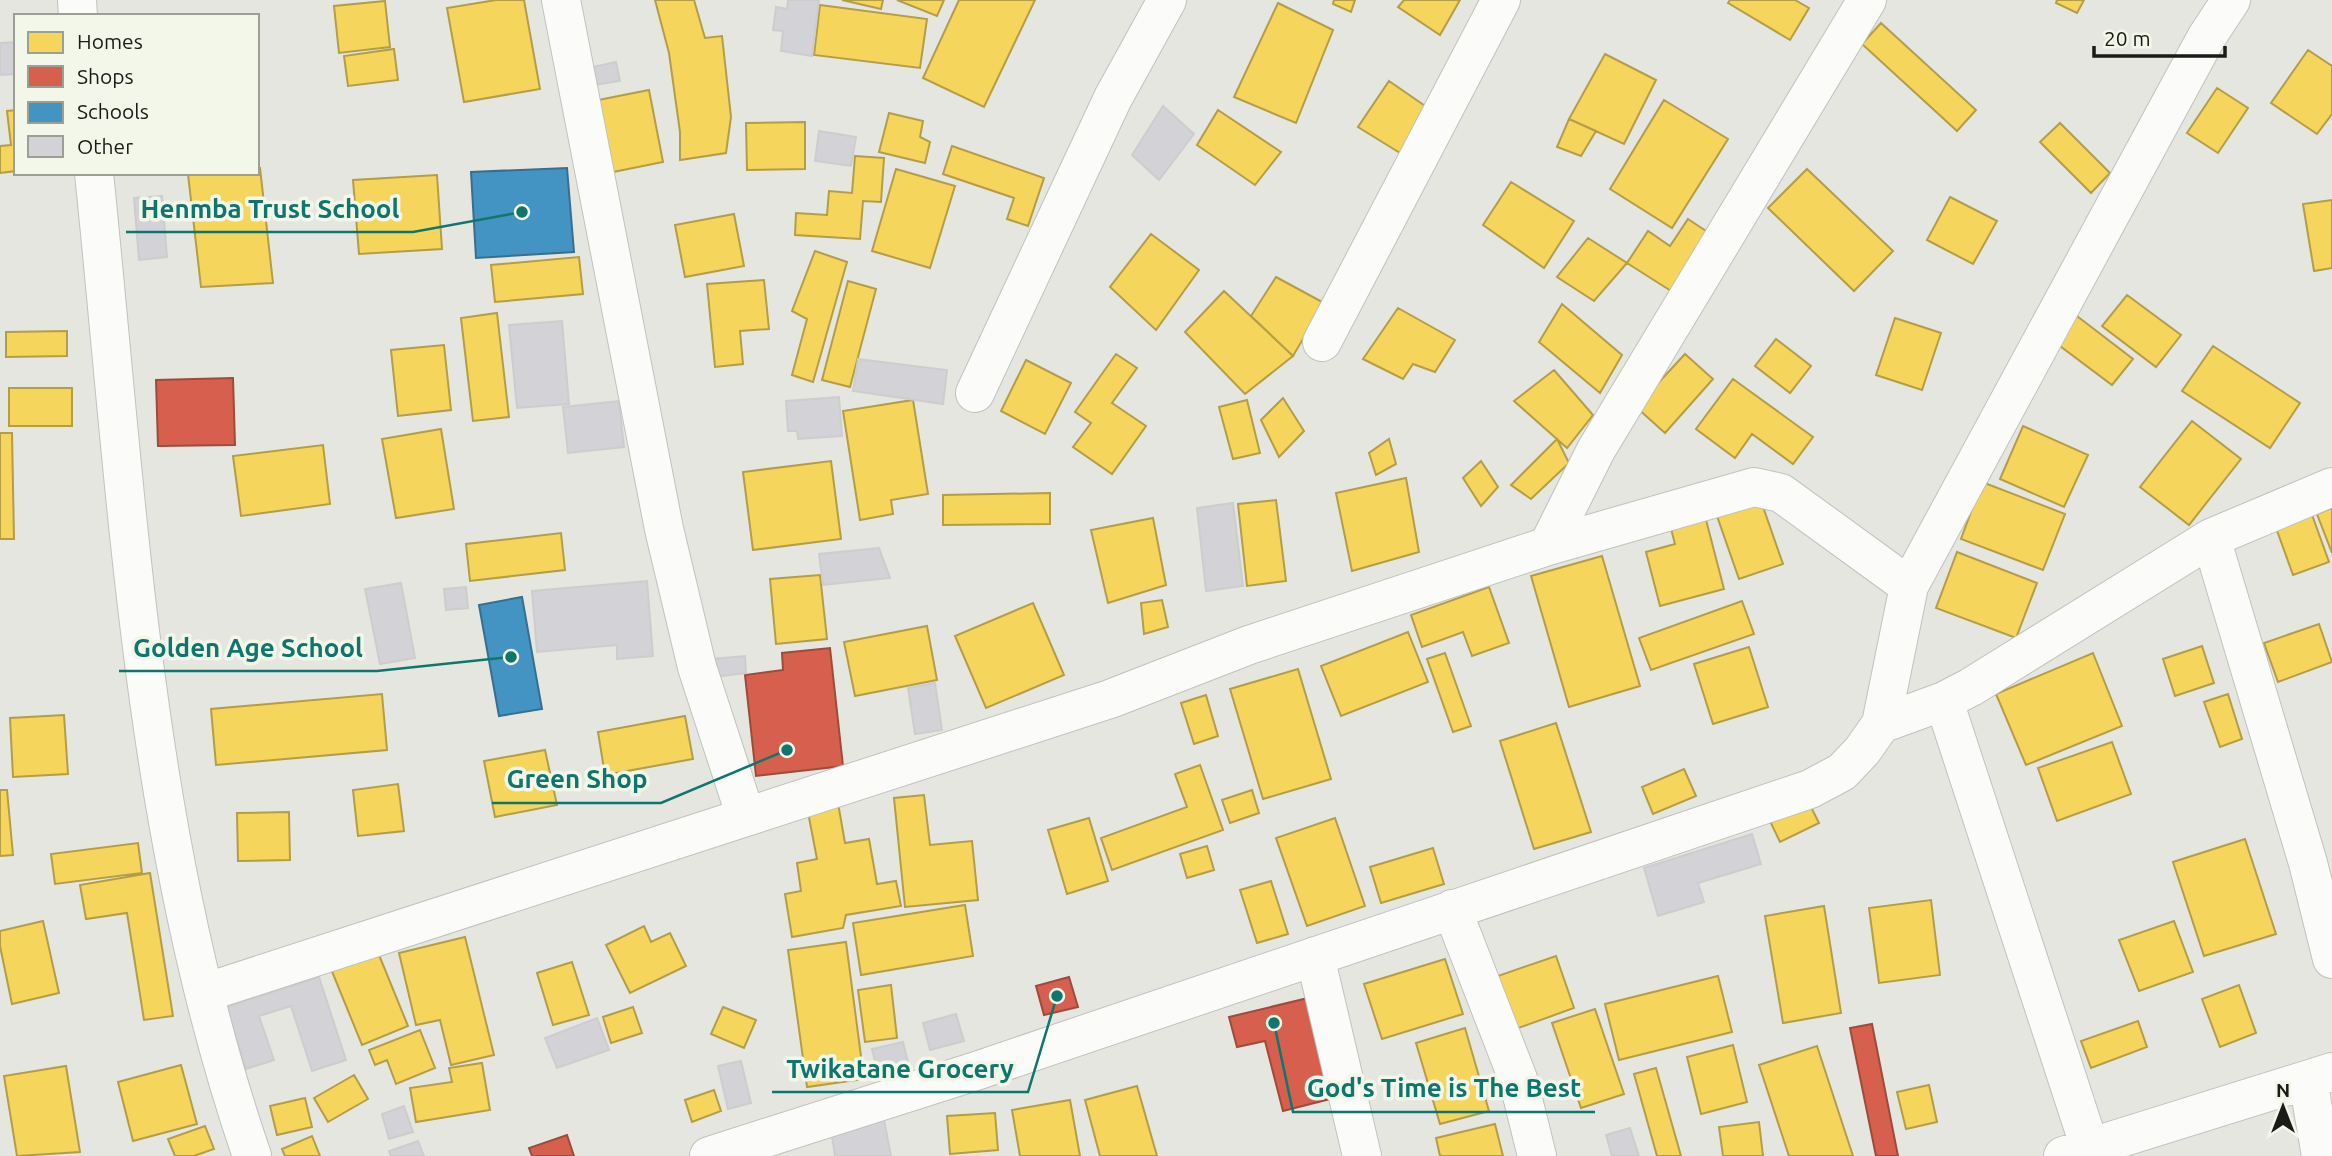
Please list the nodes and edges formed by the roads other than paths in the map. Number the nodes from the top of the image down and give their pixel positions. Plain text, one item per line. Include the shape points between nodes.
1 (561, 0) edge
2 (1167, 0) edge
3 (1501, 0) edge
4 (1867, 0) edge
5 (2231, 0) edge
6 (94, 175) edge
7 (1322, 342) dead end
8 (975, 393) dead end
9 (2332, 487) edge
10 (2211, 538) junction
11 (1548, 547) junction
12 (1909, 586) junction
13 (1944, 701) junction
14 (1881, 724) junction
15 (746, 817) junction
16 (1452, 909) junction
17 (1315, 956) junction
18 (2332, 958) edge
19 (204, 993) junction
20 (2320, 1076) edge
21 (2076, 1152) edge
22 (252, 1156) edge
23 (709, 1156) edge
24 (1362, 1156) edge
25 (1537, 1156) edge
26 (2321, 1156) edge

1 - 15 street via 664,529 696,667
2 - 8 street via 1112,98
3 - 7 street
4 - 11 street via 1596,450
5 - 12 street via 2199,50
6 - 19 street via 140,633 166,817
9 - 10 street
10 - 13 street
10 - 18 street
11 - 12 street via 1754,487 1769,488
11 - 15 street via 1249,645 1110,699
12 - 14 street
13 - 14 street
13 - 21 street
14 - 16 street via 1842,772 1810,789
15 - 19 street
16 - 17 street
16 - 25 street via 1518,1079
17 - 23 street
17 - 24 street
19 - 22 street
20 - 21 street
20 - 26 street

